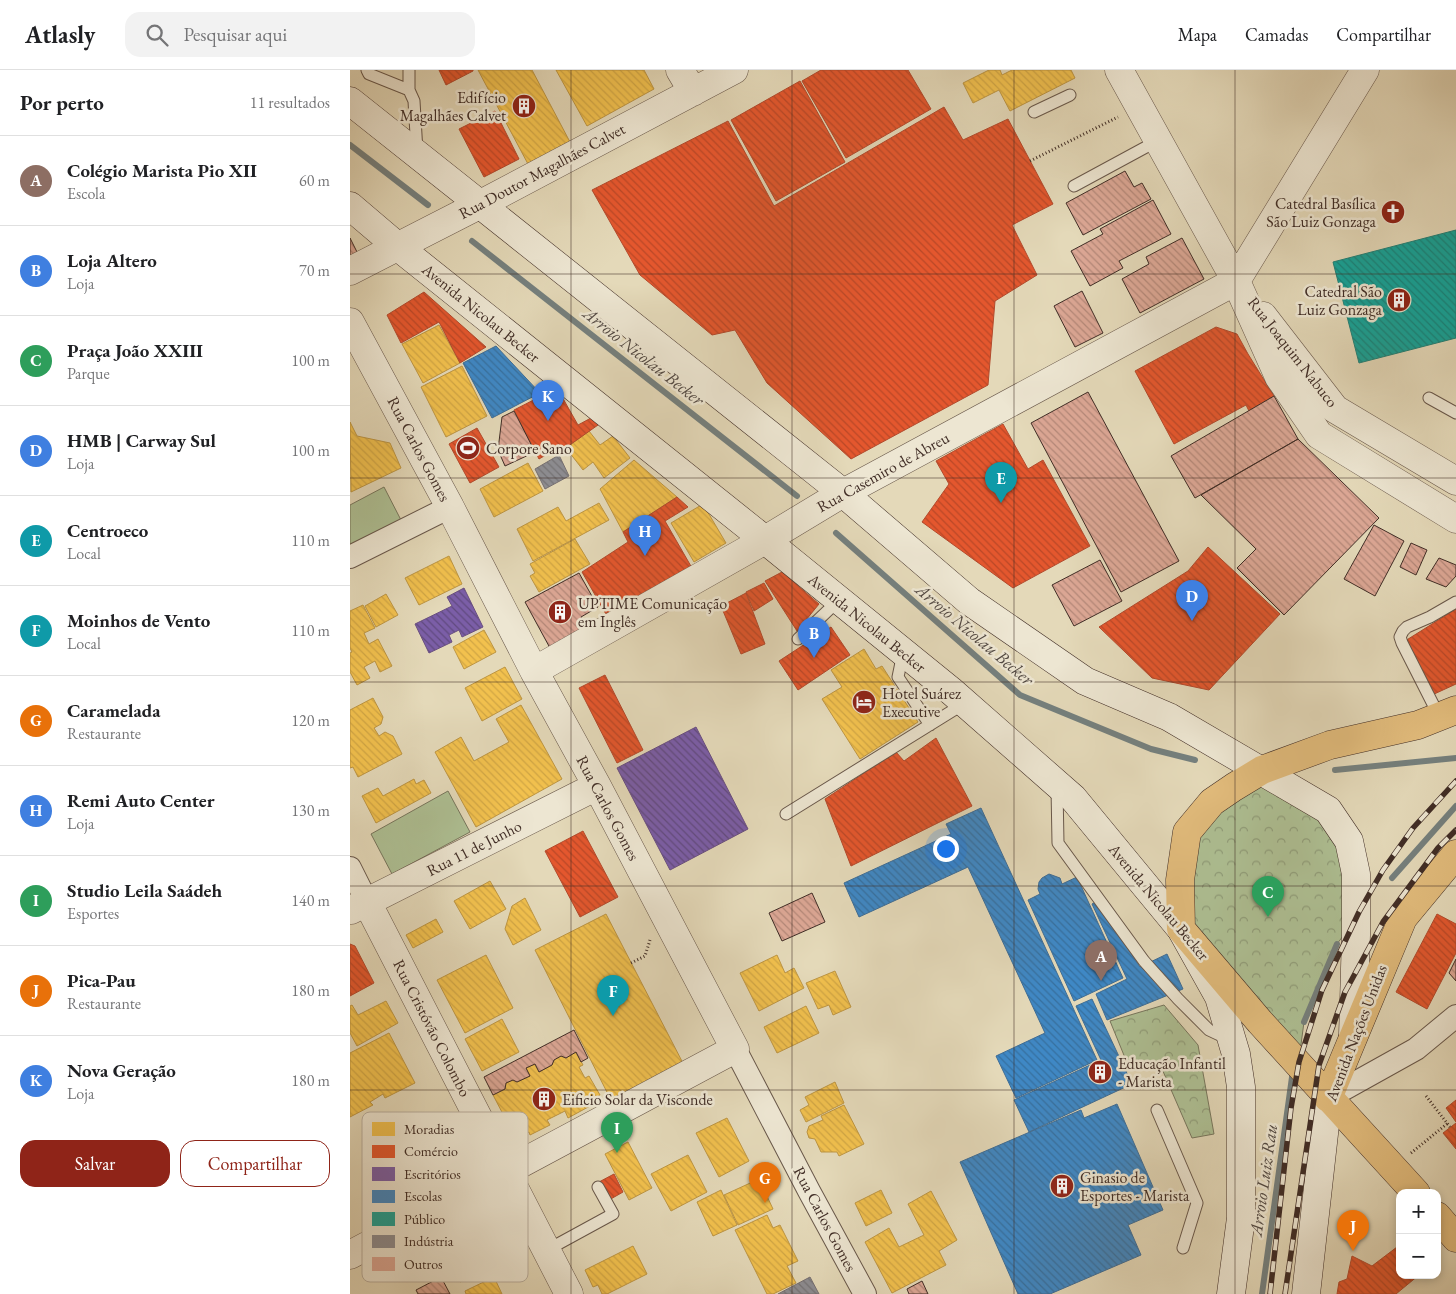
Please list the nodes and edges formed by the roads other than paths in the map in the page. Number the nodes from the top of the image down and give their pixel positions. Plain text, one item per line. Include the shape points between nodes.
1 (367, 70) edge
2 (409, 70) edge
3 (734, 70) edge
4 (1119, 70) edge
5 (1365, 70) edge
6 (687, 81) edge
7 (408, 90) junction
8 (1070, 96) dead end
9 (350, 102) edge
10 (1034, 112) dead end
11 (1159, 140) junction
12 (417, 156) junction
13 (1074, 186) dead end
14 (479, 205) junction
15 (350, 206) edge
16 (397, 246) junction
17 (350, 271) edge
18 (1236, 281) junction
19 (350, 322) edge
20 (1429, 398) dead end
21 (1456, 413) edge
22 (1456, 481) edge
23 (843, 493) junction
24 (450, 507) junction
25 (1456, 519) edge
26 (765, 540) junction
27 (350, 558) edge
28 (839, 600) junction
29 (1456, 602) edge
30 (798, 639) dead end
31 (903, 652) junction
32 (534, 671) junction
33 (965, 703) junction
34 (1447, 713) edge
35 (930, 725) junction
36 (1262, 770) junction
37 (1057, 784) junction
38 (597, 786) junction
39 (786, 814) dead end
40 (1456, 854) edge
41 (350, 868) edge
42 (358, 906) edge
43 (1181, 929) junction
44 (1456, 1016) edge
45 (1353, 1036) junction
46 (1232, 1040) junction
47 (735, 1049) junction
48 (1328, 1098) junction
49 (1156, 1110) dead end
50 (474, 1112) edge
51 (528, 1160) edge
52 (598, 1187) dead end
53 (1412, 1189) edge
54 (528, 1212) edge
55 (1441, 1221) edge
56 (1456, 1238) edge
57 (1183, 1248) dead end
58 (362, 1249) edge
59 (547, 1250) junction
60 (350, 1255) edge
61 (570, 1294) edge
62 (865, 1294) edge
63 (1232, 1294) edge
64 (1306, 1294) edge

1 - 7 lane via 369,74
2 - 7 lane
3 - 6 street, Rua Doutor Magalhães Calvet
4 - 11 street, Rua Joaquim Nabuco
5 - 18 street
6 - 14 street, Rua Doutor Magalhães Calvet
7 - 12 lane via 414,101
8 - 10 lane
9 - 12 street
11 - 13 lane
11 - 18 street, Rua Joaquim Nabuco
12 - 14 street
14 - 16 street, Rua Doutor Magalhães Calvet
14 - 23 street
15 - 16 street, Avenida Nicolau Becker
16 - 17 street, Rua Doutor Magalhães Calvet
16 - 26 street, Avenida Nicolau Becker
18 - 22 street, Rua Joaquim Nabuco via 1335,409
18 - 23 street, Rua Casemiro de Abreu
18 - 25 street, Rua Joaquim Nabuco via 1279,377 1319,434
19 - 24 street, Rua Carlos Gomes
20 - 21 lane
23 - 26 street, Rua Casemiro de Abreu
23 - 36 street via 969,601 1085,680 1169,717
24 - 27 street
24 - 32 street, Rua Carlos Gomes
26 - 28 street, Avenida Nicolau Becker
26 - 32 street, Rua Casemiro de Abreu
28 - 30 lane
28 - 31 street, Avenida Nicolau Becker
29 - 34 lane via 1407,628 1400,637
31 - 33 street, Avenida Nicolau Becker
31 - 35 lane via 898,678
32 - 38 street, Rua Carlos Gomes
33 - 35 lane
33 - 37 street, Avenida Nicolau Becker
34 - 36 main road via 1418,725 1330,745
35 - 39 lane
36 - 43 main road via 1212,802 1187,832 1180,880
36 - 45 street via 1328,810 1349,840 1356,874
37 - 43 street, Avenida Nicolau Becker via 1073,798
37 - 46 lane via 1058,843 1141,956 1178,999 1209,1030
38 - 42 street, Rua 11 de Junho
38 - 47 street, Rua Carlos Gomes
40 - 45 main road, Avenida Nações Unidas via 1403,918
41 - 42 street, Rua Cristóvão Colombo
42 - 50 street, Rua Cristóvão Colombo
43 - 46 street via 1219,997
43 - 48 main road, Avenida Nicolau Becker
44 - 48 street via 1416,1049
45 - 48 main road, Avenida Nações Unidas
46 - 63 street via 1241,1096 1241,1218
47 - 51 street
47 - 62 street, Rua Carlos Gomes
48 - 53 main road, Avenida Nicolau Becker
48 - 64 street, Avenida Nações Unidas
49 - 57 lane via 1197,1202
52 - 59 lane via 613,1214
54 - 59 street, Rua Cristóvão Colombo
55 - 56 main road
58 - 60 street
59 - 61 street, Rua Cristóvão Colombo

